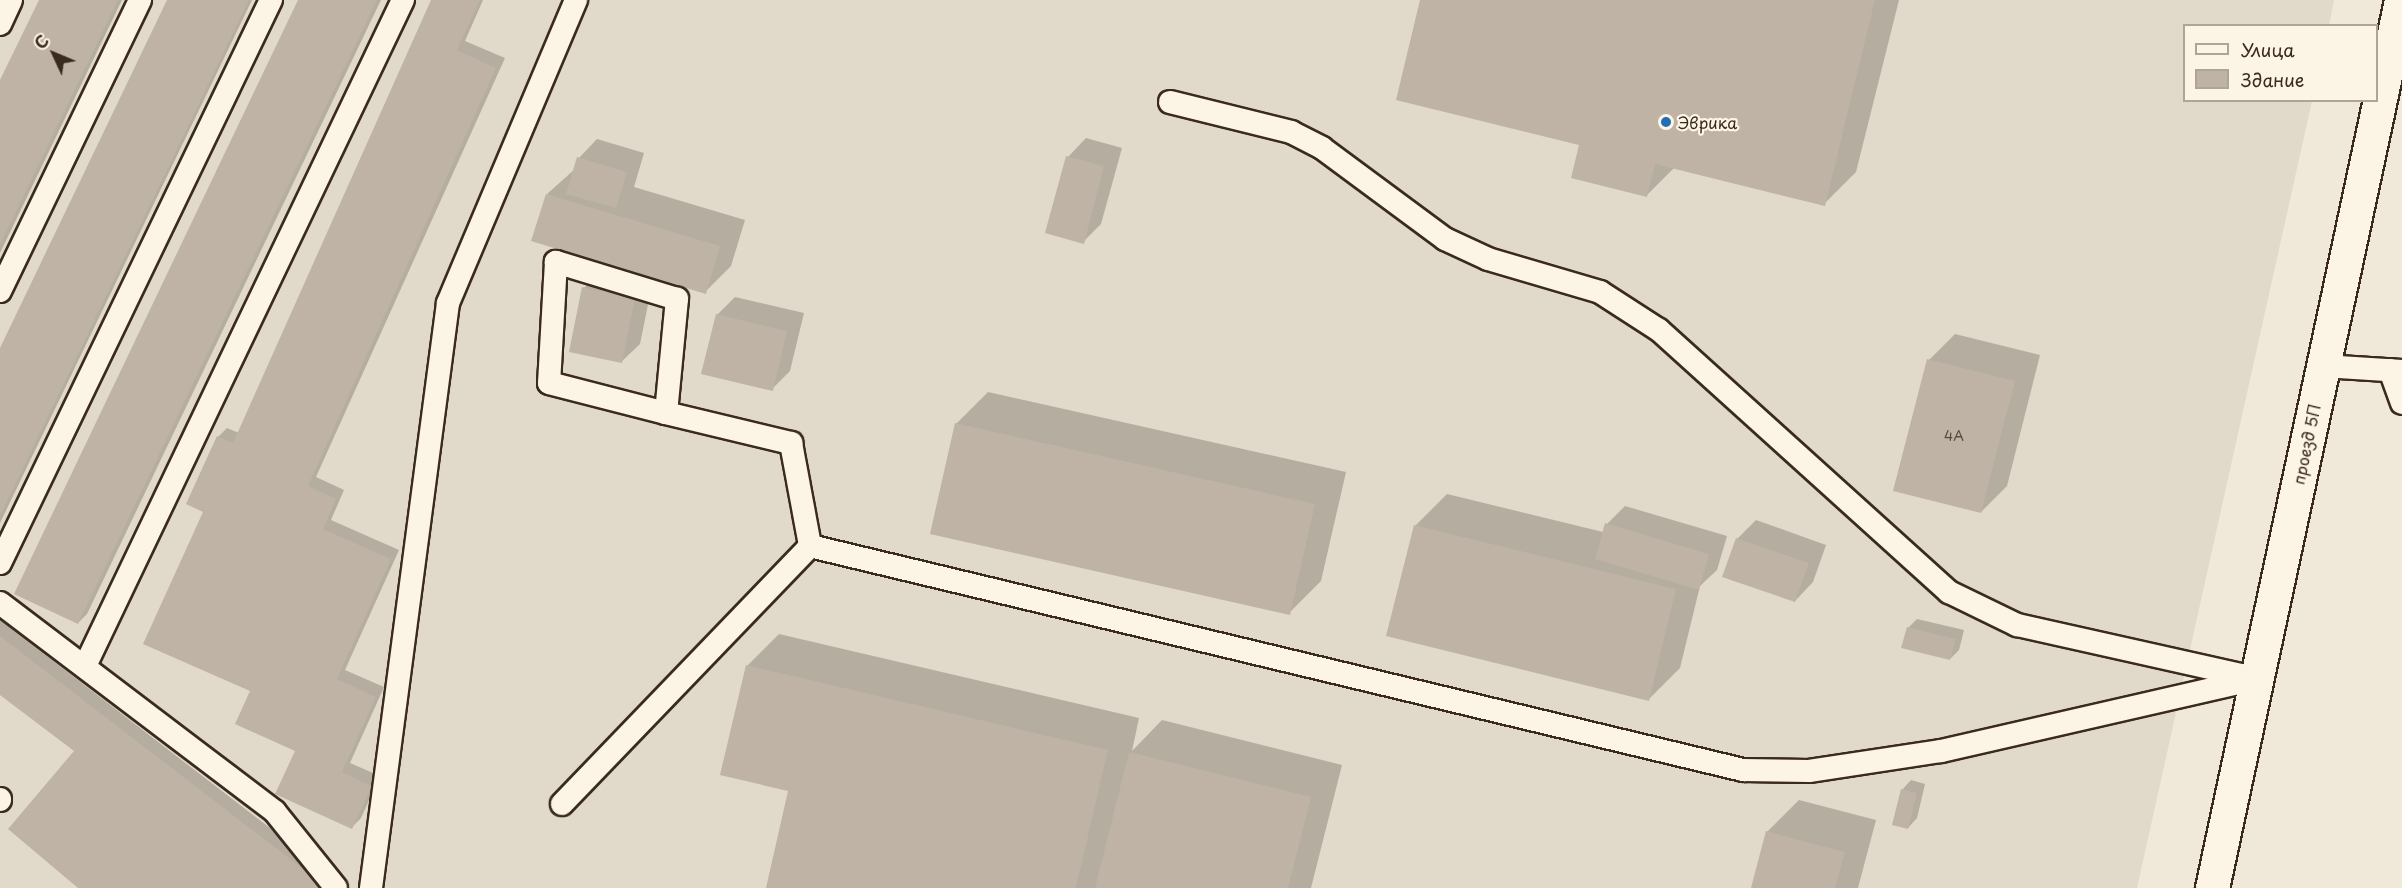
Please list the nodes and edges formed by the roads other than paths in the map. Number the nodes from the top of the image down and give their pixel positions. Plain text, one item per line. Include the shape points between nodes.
1 (11, 0) edge
2 (140, 0) edge
3 (271, 0) edge
4 (403, 0) edge
5 (576, 0) edge
6 (2401, 0) edge
7 (0, 24) edge
8 (1170, 102) dead end
9 (0, 291) edge
10 (2323, 366) junction
11 (2396, 371) edge
12 (2402, 403) edge
13 (666, 412) junction
14 (810, 546) junction
15 (0, 563) edge
16 (0, 603) edge
17 (85, 666) junction
18 (2256, 679) junction
19 (562, 804) dead end
20 (336, 888) edge
21 (370, 888) edge
22 (2212, 888) edge

1 - 7 lane
2 - 9 lane
3 - 15 lane
4 - 17 lane
5 - 21 lane via 447,303
6 - 10 street, проезд 5П
8 - 18 lane via 1292,132 1322,148 1445,239 1488,258 1610,298 1659,330 1949,592 2017,625
10 - 11 lane
10 - 18 street, проезд 5П
11 - 12 lane
13 - 13 lane via 677,299 556,262 549,383
13 - 14 lane via 791,443
14 - 18 lane via 1743,770 1809,771 1941,750
14 - 19 lane
16 - 17 lane
17 - 20 lane via 275,812
18 - 22 street, проезд 5П

